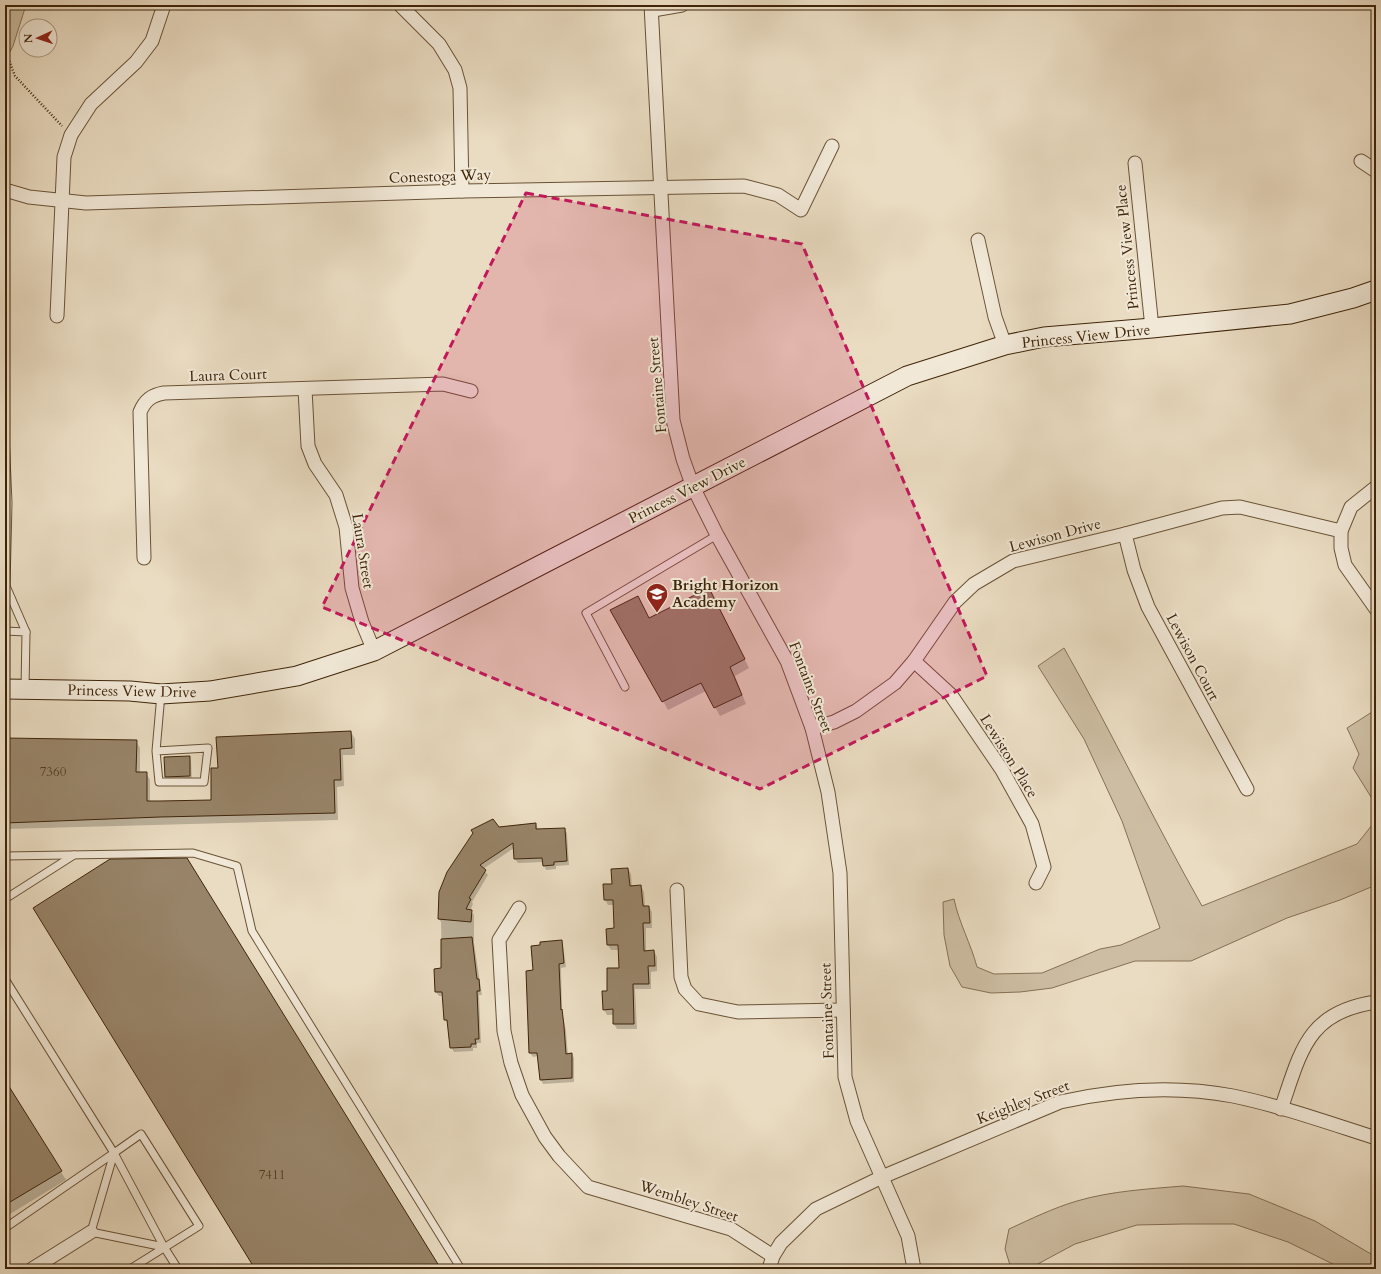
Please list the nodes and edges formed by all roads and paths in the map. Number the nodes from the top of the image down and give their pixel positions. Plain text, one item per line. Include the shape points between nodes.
1 (164, 5) edge
2 (400, 5) edge
3 (682, 5) edge
4 (652, 8) edge
5 (5, 50) edge
6 (71, 135) junction
7 (832, 146) dead end
8 (1361, 161) dead end
9 (1135, 163) dead end
10 (1376, 170) edge
11 (661, 188) junction
12 (5, 190) edge
13 (462, 191) junction
14 (62, 200) junction
15 (978, 240) dead end
16 (1376, 290) edge
17 (57, 316) dead end
18 (1152, 328) junction
19 (1005, 345) junction
20 (305, 389) junction
21 (471, 391) dead end
22 (5, 434) edge
23 (693, 487) junction
24 (1376, 487) edge
25 (6, 511) edge
26 (1341, 531) junction
27 (1125, 534) junction
28 (717, 535) junction
29 (6, 549) edge
30 (144, 558) dead end
31 (1376, 609) edge
32 (5, 631) edge
33 (26, 632) junction
34 (374, 651) junction
35 (914, 661) junction
36 (625, 687) dead end
37 (5, 689) edge
38 (25, 689) junction
39 (162, 694) junction
40 (812, 728) junction
41 (156, 751) junction
42 (1247, 789) dead end
43 (74, 855) junction
44 (5, 856) edge
45 (1036, 883) dead end
46 (677, 890) dead end
47 (5, 899) edge
48 (519, 908) dead end
49 (5, 979) edge
50 (1376, 1002) edge
51 (843, 1010) junction
52 (1281, 1109) junction
53 (1376, 1138) edge
54 (114, 1153) junction
55 (882, 1177) junction
56 (5, 1228) edge
57 (91, 1232) junction
58 (164, 1247) junction
59 (773, 1256) junction
60 (32, 1269) edge
61 (130, 1269) edge
62 (178, 1269) edge
63 (461, 1269) edge
64 (769, 1269) edge
65 (914, 1269) edge

1 - 6 street via 152,41 136,62 91,104
2 - 13 street via 439,44 455,70 460,88
3 - 4 street
4 - 11 street, Fontaine Street
5 - 6 path via 15,76
6 - 14 street via 64,157
7 - 11 street, Conestoga Way via 801,210 778,195 744,186
8 - 10 street
9 - 18 street, Princess View Place
11 - 13 street, Conestoga Way
11 - 23 street, Fontaine Street via 673,420
12 - 14 street, Conestoga Way via 29,197
13 - 14 street, Conestoga Way via 86,203
14 - 17 street
15 - 19 street via 995,317
16 - 18 main road, Princess View Drive via 1290,314
18 - 19 main road, Princess View Drive via 1044,337
19 - 23 main road, Princess View Drive via 907,376
20 - 21 street, Laura Court via 443,384
20 - 30 street, Laura Court via 164,393 146,401 140,412
20 - 34 street, Laura Street via 308,446 315,464 336,494 346,528 352,588
22 - 25 lane
23 - 28 street, Fontaine Street
23 - 34 main road, Princess View Drive
24 - 26 street via 1351,507
25 - 29 lane
26 - 27 street, Lewison Drive via 1240,507 1222,508
26 - 31 street via 1345,565
27 - 35 street, Lewison Drive via 1013,561 974,584 955,602
27 - 42 street, Lewison Court via 1134,570 1148,607
28 - 36 lane via 586,613
28 - 40 street, Fontaine Street via 787,661
29 - 33 lane via 6,586
32 - 33 lane
33 - 38 lane
34 - 39 main road, Princess View Drive via 297,676 210,692
35 - 40 street, Lewison Drive via 896,683 856,711 834,722
35 - 45 street, Lewiston Place via 951,695 1002,770 1032,824 1044,867
37 - 38 main road, Princess View Drive
38 - 39 main road, Princess View Drive
39 - 41 lane
40 - 51 street, Fontaine Street via 828,792 840,873
41 - 41 lane via 208,748 204,782 158,782
43 - 44 lane
43 - 47 lane
43 - 63 lane via 193,853 237,866 252,931
46 - 51 street via 681,977 685,989 699,1004 738,1012
48 - 59 street, Wembley Street via 498,940 504,1031 522,1095 559,1156 588,1187 731,1229
49 - 54 lane
50 - 52 street via 1339,1012 1319,1026 1301,1051
51 - 55 street, Fontaine Street via 845,1077 857,1121
52 - 53 street, Keighley Street
52 - 55 street, Keighley Street via 1233,1096 1199,1092 1151,1090 1102,1094 1060,1102
54 - 56 lane
54 - 57 lane
54 - 58 lane
54 - 58 lane via 141,1134 199,1226
55 - 59 street, Keighley Street via 816,1209 781,1243
55 - 65 street, Fontaine Street via 908,1236
57 - 58 lane
57 - 60 street
58 - 61 lane
58 - 62 lane
59 - 64 street, Keighley Street

